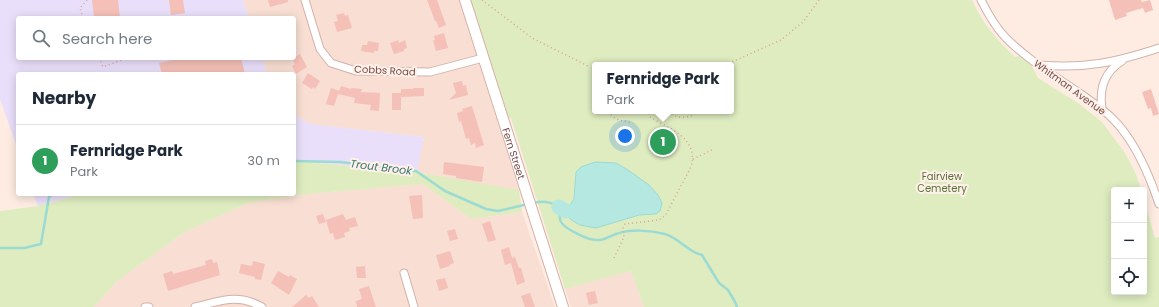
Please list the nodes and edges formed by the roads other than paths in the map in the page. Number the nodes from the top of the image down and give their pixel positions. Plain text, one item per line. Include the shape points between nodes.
1 (305, 0) edge
2 (465, 0) edge
3 (981, 0) edge
4 (1159, 48) edge
5 (483, 58) junction
6 (1125, 59) junction
7 (1039, 65) junction
8 (1102, 109) junction
9 (1159, 204) edge
10 (404, 273) dead end
11 (145, 307) edge
12 (149, 307) edge
13 (195, 307) edge
14 (262, 307) edge
15 (414, 307) edge
16 (562, 307) edge

1 - 5 street, Cobbs Road via 320,49 331,63 356,71 430,72
2 - 5 street, Fern Street
3 - 7 street, Whitman Avenue via 992,22 1005,38
4 - 6 street
5 - 16 street, Fern Street
6 - 7 street via 1085,66
6 - 8 street via 1111,69 1105,79
7 - 8 street, Whitman Avenue
8 - 9 street, Whitman Avenue via 1121,128 1134,147
10 - 15 street
11 - 12 street
13 - 14 street via 224,299 240,298

